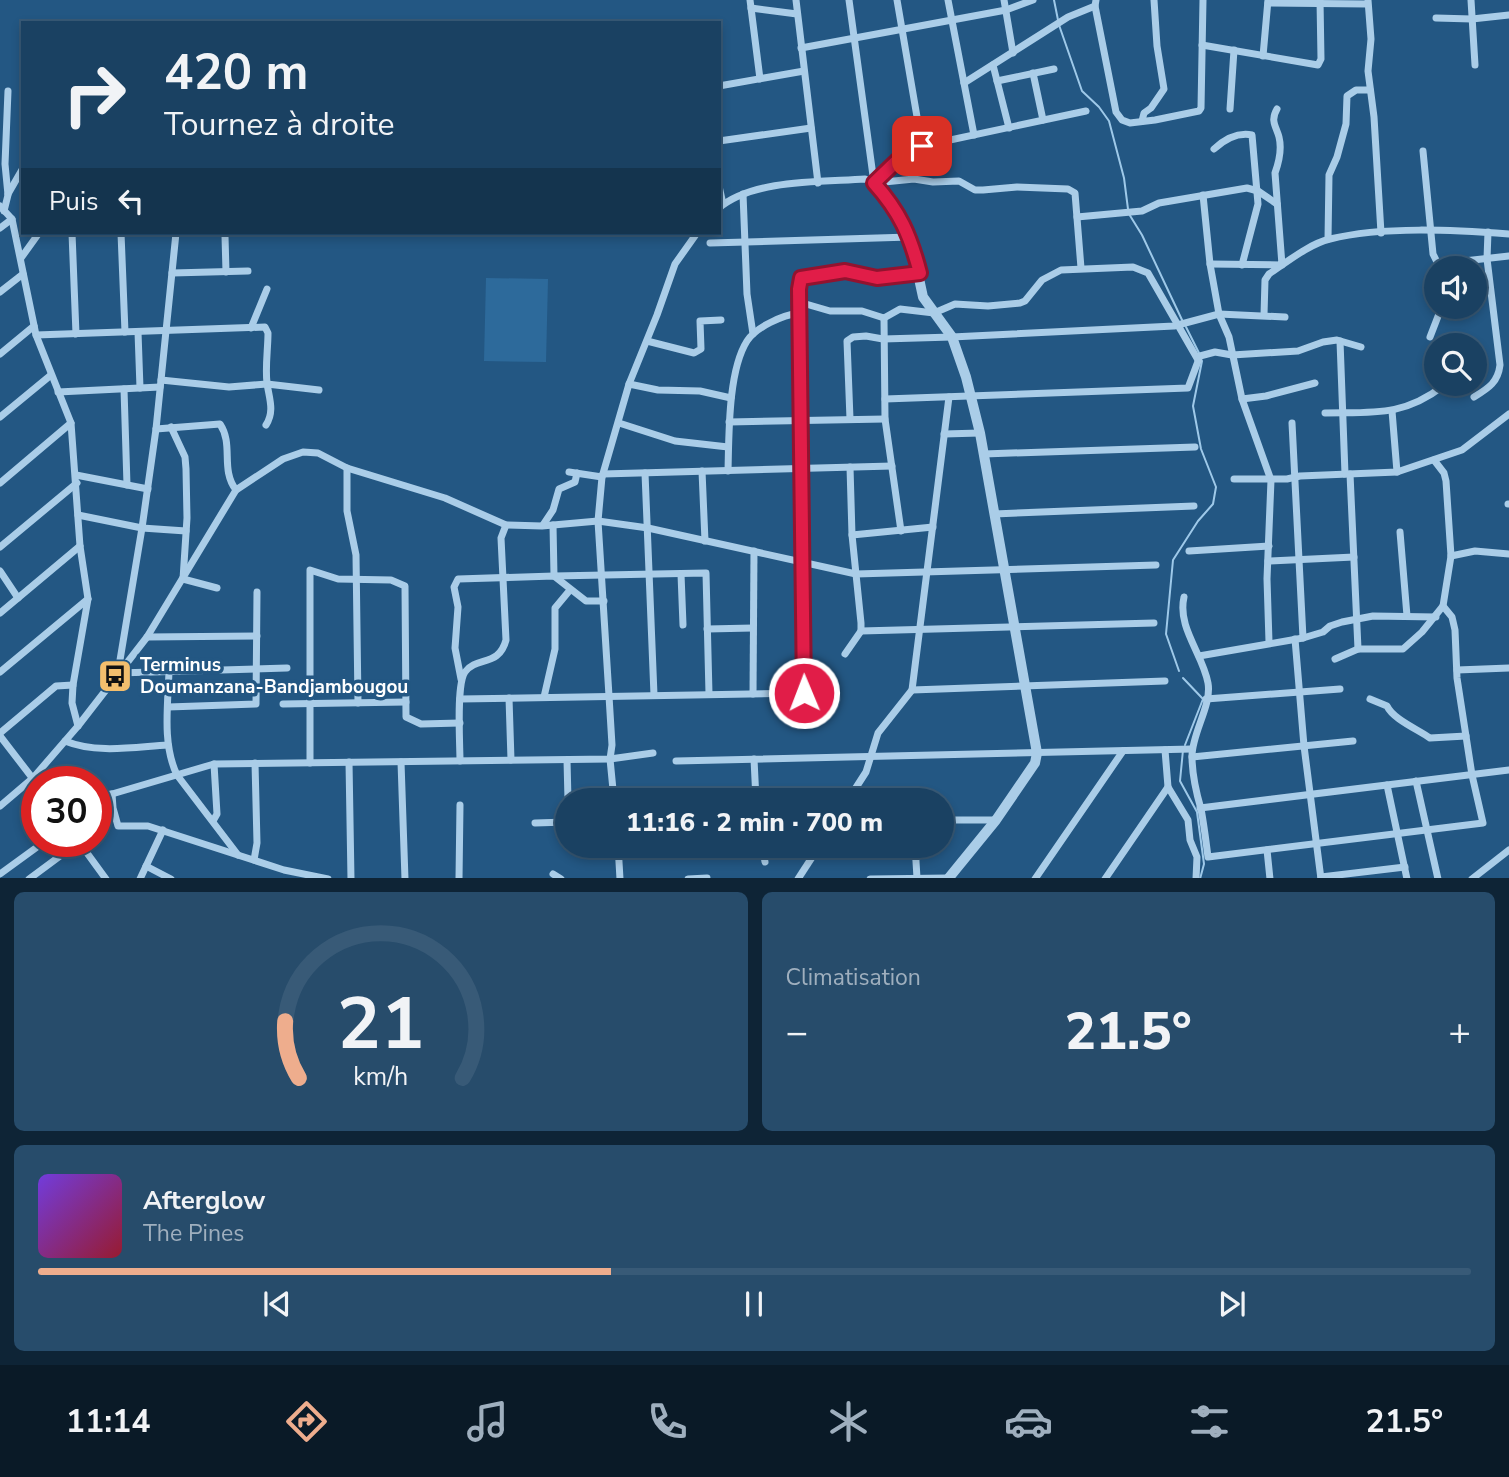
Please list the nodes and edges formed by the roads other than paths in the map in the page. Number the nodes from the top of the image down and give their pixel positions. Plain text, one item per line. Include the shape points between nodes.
1 (796, 0) edge
2 (849, 0) edge
3 (897, 0) edge
4 (948, 0) edge
5 (1004, 0) edge
6 (1033, 0) edge
7 (1154, 0) edge
8 (1203, 0) edge
9 (1471, 0) edge
10 (1320, 1) edge
11 (1268, 2) edge
12 (1367, 2) edge
13 (1096, 3) edge
14 (750, 4) edge
15 (1006, 10) junction
16 (797, 14) junction
17 (1509, 15) edge
18 (1436, 18) dead end
19 (1472, 19) junction
20 (952, 20) junction
21 (903, 29) junction
22 (854, 38) junction
23 (1202, 45) junction
24 (801, 48) junction
25 (1234, 50) junction
26 (1013, 53) junction
27 (1263, 55) junction
28 (993, 65) junction
29 (1475, 65) dead end
30 (1054, 69) dead end
31 (804, 71) junction
32 (1033, 74) junction
33 (760, 79) junction
34 (997, 81) junction
35 (964, 83) junction
36 (721, 86) edge
37 (1370, 90) junction
38 (8, 92) dead end
39 (1277, 109) dead end
40 (1230, 110) dead end
41 (1086, 111) dead end
42 (1043, 120) junction
43 (1142, 121) junction
44 (811, 128) junction
45 (1009, 128) junction
46 (974, 135) junction
47 (721, 141) edge
48 (922, 146) junction
49 (1214, 149) dead end
50 (1423, 151) dead end
51 (21, 172) edge
52 (818, 183) junction
53 (874, 183) junction
54 (1258, 191) junction
55 (743, 194) junction
56 (8, 195) junction
57 (1203, 195) junction
58 (1277, 204) junction
59 (721, 206) edge
60 (2, 209) edge
61 (1077, 217) junction
62 (12, 219) junction
63 (0, 228) edge
64 (1430, 231) junction
65 (1488, 232) junction
66 (1381, 233) junction
67 (1509, 234) edge
68 (38, 235) edge
69 (72, 235) edge
70 (121, 235) edge
71 (176, 235) edge
72 (696, 235) edge
73 (225, 236) dead end
74 (911, 237) junction
75 (1328, 239) junction
76 (745, 242) junction
77 (710, 243) dead end
78 (1434, 256) edge
79 (1509, 256) edge
80 (21, 258) junction
81 (1487, 259) junction
82 (1210, 264) junction
83 (1242, 265) junction
84 (1282, 265) junction
85 (1081, 268) junction
86 (248, 271) dead end
87 (226, 272) junction
88 (172, 273) junction
89 (920, 273) junction
90 (23, 274) junction
91 (267, 289) dead end
92 (0, 292) edge
93 (799, 302) junction
94 (799, 313) junction
95 (934, 313) junction
96 (1219, 314) junction
97 (1264, 315) junction
98 (1285, 317) dead end
99 (884, 318) junction
100 (721, 320) dead end
101 (1177, 325) junction
102 (251, 328) junction
103 (35, 331) junction
104 (165, 331) junction
105 (125, 332) junction
106 (138, 332) junction
107 (76, 334) junction
108 (753, 334) junction
109 (952, 337) junction
110 (883, 339) junction
111 (647, 341) junction
112 (1340, 341) junction
113 (1361, 347) dead end
114 (0, 354) edge
115 (1232, 355) junction
116 (1198, 360) junction
117 (51, 374) junction
118 (1315, 383) dead end
119 (160, 384) junction
120 (267, 384) junction
121 (629, 384) junction
122 (140, 388) junction
123 (124, 389) junction
124 (319, 390) dead end
125 (58, 392) junction
126 (971, 396) junction
127 (1427, 396) edge
128 (949, 397) junction
129 (1474, 397) dead end
130 (731, 398) junction
131 (885, 399) junction
132 (1242, 399) junction
133 (1392, 411) junction
134 (1343, 412) junction
135 (1325, 413) dead end
136 (1509, 414) edge
137 (0, 417) edge
138 (850, 419) junction
139 (885, 419) junction
140 (799, 420) junction
141 (729, 422) junction
142 (71, 423) junction
143 (619, 423) junction
144 (1292, 424) dead end
145 (266, 425) dead end
146 (171, 428) junction
147 (156, 429) junction
148 (980, 433) junction
149 (944, 434) junction
150 (729, 447) junction
151 (1195, 447) dead end
152 (984, 454) junction
153 (1434, 460) junction
154 (892, 466) junction
155 (850, 467) junction
156 (347, 468) junction
157 (800, 468) junction
158 (702, 471) junction
159 (728, 471) junction
160 (1397, 472) junction
161 (645, 473) junction
162 (1348, 474) junction
163 (603, 475) junction
164 (1294, 477) junction
165 (76, 479) junction
166 (1234, 479) dead end
167 (1271, 480) junction
168 (0, 483) edge
169 (127, 485) junction
170 (148, 489) junction
171 (236, 490) junction
172 (1194, 506) dead end
173 (995, 514) junction
174 (78, 515) junction
175 (598, 521) junction
176 (506, 525) junction
177 (553, 525) junction
178 (542, 526) junction
179 (933, 527) junction
180 (142, 528) junction
181 (648, 528) junction
182 (186, 531) junction
183 (901, 531) junction
184 (1399, 532) dead end
185 (852, 535) junction
186 (705, 541) junction
187 (79, 546) junction
188 (1269, 546) junction
189 (0, 547) edge
190 (754, 551) junction
191 (1189, 551) dead end
192 (1509, 554) edge
193 (1451, 556) junction
194 (1354, 557) junction
195 (1299, 560) junction
196 (803, 561) junction
197 (1268, 561) junction
198 (1509, 562) edge
199 (1156, 565) dead end
200 (1004, 569) junction
201 (0, 571) edge
202 (927, 572) junction
203 (856, 573) junction
204 (649, 574) junction
205 (681, 574) junction
206 (603, 575) junction
207 (554, 576) junction
208 (355, 578) junction
209 (504, 578) junction
210 (183, 579) junction
211 (217, 587) dead end
212 (570, 590) junction
213 (257, 592) dead end
214 (1184, 597) dead end
215 (18, 598) junction
216 (88, 599) junction
217 (604, 601) junction
218 (1443, 606) junction
219 (0, 613) edge
220 (1407, 616) junction
221 (1436, 617) junction
222 (1356, 619) junction
223 (1154, 623) dead end
224 (683, 625) dead end
225 (1014, 627) junction
226 (753, 628) junction
227 (707, 629) junction
228 (920, 629) junction
229 (861, 631) junction
230 (146, 636) junction
231 (257, 636) junction
232 (1299, 638) junction
233 (1269, 642) junction
234 (1358, 649) junction
235 (845, 654) dead end
236 (1199, 656) junction
237 (1335, 659) dead end
238 (256, 668) junction
239 (287, 668) dead end
240 (1509, 668) edge
241 (1457, 670) junction
242 (169, 671) junction
243 (0, 672) edge
244 (118, 673) junction
245 (461, 679) junction
246 (1165, 681) dead end
247 (73, 685) junction
248 (1025, 686) junction
249 (1340, 689) dead end
250 (912, 690) junction
251 (1300, 692) junction
252 (709, 694) junction
253 (753, 694) junction
254 (654, 695) junction
255 (609, 696) junction
256 (544, 697) junction
257 (509, 698) junction
258 (460, 699) junction
259 (1206, 699) junction
260 (1370, 699) dead end
261 (406, 702) junction
262 (358, 703) junction
263 (283, 704) dead end
264 (310, 704) junction
265 (168, 707) junction
266 (460, 723) junction
267 (78, 726) junction
268 (0, 735) edge
269 (1466, 736) junction
270 (65, 741) junction
271 (1353, 741) dead end
272 (168, 745) junction
273 (1304, 746) junction
274 (1165, 750) junction
275 (1123, 751) junction
276 (653, 753) dead end
277 (1037, 753) junction
278 (1192, 753) junction
279 (871, 757) junction
280 (610, 759) junction
281 (511, 760) junction
282 (567, 760) junction
283 (754, 760) junction
284 (460, 761) junction
285 (676, 761) dead end
286 (349, 762) junction
287 (401, 762) junction
288 (255, 763) junction
289 (310, 763) junction
290 (214, 764) junction
291 (24, 766) edge
292 (46, 766) edge
293 (1509, 770) edge
294 (177, 775) junction
295 (1472, 775) junction
296 (1416, 781) junction
297 (1387, 785) junction
298 (1168, 787) junction
299 (568, 788) edge
300 (613, 788) edge
301 (755, 788) edge
302 (856, 788) edge
303 (21, 791) edge
304 (112, 794) joint
305 (1311, 794) junction
306 (460, 805) dead end
307 (0, 806) edge
308 (1200, 808) junction
309 (954, 820) edge
310 (996, 820) junction
311 (213, 821) junction
312 (555, 822) edge
313 (535, 823) dead end
314 (163, 830) junction
315 (1426, 830) junction
316 (1398, 834) junction
317 (1317, 844) junction
318 (1267, 850) junction
319 (1509, 850) edge
320 (238, 855) junction
321 (23, 857) edge
322 (58, 857) edge
323 (90, 857) edge
324 (619, 858) edge
325 (764, 858) edge
326 (812, 858) edge
327 (916, 858) edge
328 (254, 860) junction
329 (765, 862) dead end
330 (146, 866) junction
331 (1405, 867) junction
332 (0, 874) edge
333 (553, 874) dead end
334 (314, 877) edge
335 (29, 878) edge
336 (106, 878) edge
337 (140, 878) edge
338 (171, 878) edge
339 (328, 878) edge
340 (351, 878) edge
341 (405, 878) edge
342 (459, 878) edge
343 (561, 878) edge
344 (620, 878) edge
345 (688, 878) edge
346 (707, 878) edge
347 (799, 878) edge
348 (870, 878) edge
349 (917, 878) edge
350 (948, 878) edge
351 (1035, 878) edge
352 (1105, 878) edge
353 (1196, 878) edge
354 (1270, 878) edge
355 (1321, 878) edge
356 (1407, 878) edge
357 (1438, 878) edge
358 (1472, 878) edge

1 - 16 street
2 - 22 street
3 - 21 street
4 - 20 street
5 - 15 street
6 - 15 street
7 - 43 street via 1164,89
8 - 23 street
9 - 19 street
10 - 11 street
10 - 12 street
10 - 27 street via 1318,65
11 - 27 street
12 - 37 street
13 - 26 street
13 - 43 street via 1116,112 1130,123
14 - 16 street
14 - 33 street
15 - 20 street
15 - 26 street
16 - 24 street
17 - 19 street
18 - 19 street
19 - 29 street
20 - 21 street
20 - 35 street
21 - 22 street
21 - 48 street
22 - 24 street
22 - 53 street
23 - 25 street
23 - 43 street via 1199,111
24 - 31 street
25 - 27 street
25 - 40 street
26 - 28 street
28 - 34 street
28 - 35 street
30 - 32 street
31 - 33 street
31 - 44 street
32 - 34 street
32 - 42 street
33 - 36 street
34 - 45 street
35 - 46 street
37 - 66 street
37 - 75 street via 1356,90 1347,96 1346,124 1329,175
38 - 56 street
39 - 58 street via 1273,124 1280,149 1275,173
41 - 42 street
42 - 45 street
44 - 47 street
44 - 52 street
45 - 46 street
46 - 48 street
48 - 53 street via 901,157
49 - 54 street via 1229,137 1252,135
50 - 64 street
51 - 56 street
52 - 53 street via 865,179
52 - 55 street
53 - 61 street via 926,179 959,181 975,190 1069,190 1075,193
53 - 74 street
54 - 57 street via 1247,188
54 - 58 street
54 - 83 street
55 - 59 street
55 - 76 street
56 - 60 street
57 - 61 street via 1142,211
57 - 82 street
58 - 84 street
60 - 62 street
61 - 85 street
62 - 63 street
62 - 80 street
64 - 65 street
64 - 66 street
64 - 78 street
65 - 67 street
65 - 81 street
66 - 75 street
68 - 80 street
69 - 107 street
70 - 105 street
71 - 88 street
72 - 111 street via 675,264
73 - 87 street
74 - 76 street
74 - 89 street
75 - 84 street
76 - 77 street
76 - 108 street
79 - 81 street
80 - 90 street
81 - 129 street via 1499,376
82 - 83 street
82 - 96 street
83 - 84 street
84 - 97 street via 1265,280
85 - 95 street via 1060,270 1042,280 1020,303 955,303
85 - 101 street via 1133,267 1148,273
86 - 87 street
87 - 88 street
88 - 104 street
89 - 93 street via 877,278 845,271 801,278
89 - 95 street via 923,298
90 - 92 street
90 - 103 street
91 - 102 street
93 - 94 street
93 - 99 street
94 - 108 street via 776,319
94 - 140 street
95 - 99 street via 900,309
95 - 109 street
96 - 97 street
96 - 101 street
96 - 115 street via 1230,337
97 - 98 street
99 - 110 street
100 - 111 street via 700,321 701,349 694,353
101 - 109 street
101 - 116 street
102 - 104 street
102 - 120 street via 265,327 268,333
103 - 107 street
103 - 114 street
103 - 117 street
104 - 106 street
104 - 119 street
105 - 106 street
105 - 107 street
106 - 122 street
108 - 130 street via 746,343
109 - 110 street
109 - 126 street
110 - 131 street
110 - 138 street via 866,336 847,341
111 - 121 street
112 - 113 street
112 - 115 street via 1298,351
112 - 134 street
115 - 116 street via 1215,352
115 - 132 street
116 - 126 street via 1188,388
117 - 125 street
117 - 137 street
118 - 132 street
119 - 120 street
119 - 122 street
119 - 147 street
120 - 124 street
120 - 145 street via 271,417
121 - 130 street
121 - 143 street
122 - 123 street
123 - 125 street
123 - 169 street
125 - 142 street
126 - 128 street
126 - 148 street
127 - 133 street
128 - 131 street
128 - 149 street
130 - 141 street
131 - 139 street
132 - 167 street
133 - 134 street
133 - 160 street
134 - 135 street
134 - 162 street
136 - 153 street via 1462,450
138 - 139 street
138 - 140 street
139 - 154 street
140 - 141 street
140 - 157 street
141 - 150 street
142 - 165 street
142 - 168 street
143 - 150 street via 675,441
143 - 163 street
144 - 164 street
146 - 147 street
146 - 171 street via 220,424 227,442 229,480
146 - 182 street via 185,457
147 - 170 street
148 - 149 street
148 - 152 street
149 - 179 street
150 - 159 street
151 - 152 street
152 - 173 street
153 - 160 street
153 - 193 street via 1446,481
154 - 155 street
154 - 183 street
155 - 157 street
155 - 185 street
156 - 171 street via 318,453 303,452 283,459
156 - 176 street via 445,498
156 - 208 street
157 - 159 street
157 - 196 street
158 - 159 street
158 - 161 street
158 - 186 street
160 - 162 street
161 - 163 street
161 - 181 street
162 - 164 street
162 - 194 street
163 - 175 street
163 - 178 street via 573,473 575,482 559,489
164 - 167 street
164 - 195 street
165 - 169 street
165 - 174 street
165 - 189 street
166 - 167 street
167 - 188 street
169 - 170 street
170 - 180 street
171 - 210 street
172 - 173 street
173 - 200 street
174 - 180 street
174 - 187 street
175 - 177 street
175 - 181 street
175 - 206 street
176 - 178 street
176 - 209 street via 501,538
177 - 178 street
177 - 207 street
179 - 183 street
179 - 202 street
180 - 182 street
180 - 244 street
181 - 186 street
181 - 204 street
182 - 210 street
183 - 185 street
184 - 220 street
185 - 203 street
186 - 190 street
187 - 215 street
187 - 216 street
188 - 191 street
188 - 197 street
190 - 196 street
190 - 226 street
192 - 193 street via 1475,551
192 - 198 street
193 - 218 street
194 - 195 street
194 - 222 street
195 - 197 street
195 - 232 street
196 - 203 street
196 - 253 street via 804,693
197 - 233 street
199 - 200 street
200 - 202 street
200 - 225 street
201 - 215 street
202 - 203 street
202 - 228 street
203 - 229 street
204 - 205 street
204 - 206 street
204 - 254 street
205 - 224 street
205 - 227 street via 706,573
206 - 207 street
206 - 217 street
207 - 209 street
207 - 212 street
208 - 261 street via 391,580 405,586
208 - 262 street
208 - 264 street via 338,579 310,570
209 - 245 street via 503,650 471,666
209 - 245 street via 458,579 455,583 455,648
210 - 211 street
210 - 230 street
212 - 217 street via 586,601
212 - 256 street via 555,608 555,649
213 - 231 street
214 - 236 street via 1185,623
215 - 219 street
216 - 243 street
216 - 247 street
217 - 255 street
218 - 221 street
218 - 241 street via 1452,617
220 - 221 street
220 - 222 street
221 - 234 street via 1403,649
222 - 232 street
222 - 234 street
223 - 225 street
225 - 228 street
225 - 248 street
226 - 227 street
226 - 253 street
227 - 252 street
228 - 229 street
228 - 250 street
229 - 235 street
230 - 231 street
230 - 244 street
231 - 238 street
232 - 233 street
232 - 251 street
233 - 236 street
234 - 237 street
236 - 259 street via 1209,687
238 - 239 street
238 - 242 street
238 - 265 street via 256,704
240 - 241 street
241 - 269 street
242 - 244 street
242 - 265 street
244 - 267 street
245 - 258 street
246 - 248 street
247 - 267 street
247 - 268 street via 56,685
248 - 250 street
248 - 277 street
249 - 251 street
250 - 279 street via 878,733
251 - 259 street
251 - 273 street
252 - 253 street
252 - 254 street
254 - 255 street
255 - 256 street
255 - 280 street
256 - 257 street
257 - 258 street
257 - 281 street
258 - 266 street
259 - 278 street
260 - 269 street via 1430,738
261 - 262 street
261 - 266 street via 406,717 415,722
262 - 264 street
263 - 264 street
264 - 289 street
265 - 272 street
266 - 284 street
267 - 270 street
268 - 291 street
269 - 295 street
270 - 272 street via 94,749
270 - 292 street
271 - 273 street
272 - 294 street
273 - 278 street
273 - 305 street
274 - 275 street
274 - 278 street
274 - 298 street
275 - 277 street
275 - 351 street
276 - 280 street
277 - 279 street
277 - 310 street via 1035,763
278 - 308 street
279 - 283 street
279 - 302 street
280 - 282 street
280 - 300 street
281 - 282 street
281 - 284 street
282 - 299 street
283 - 285 street
283 - 301 street
284 - 287 street
286 - 287 street
286 - 289 street
286 - 340 street
287 - 341 street
288 - 289 street
288 - 290 street
288 - 328 street
290 - 294 street
290 - 311 street via 217,814
293 - 295 street
294 - 304 street
294 - 311 street
295 - 296 street
295 - 315 street via 1483,823
296 - 297 street
296 - 315 street
297 - 305 street
297 - 316 street
298 - 352 street
298 - 353 street via 1188,820 1197,857
303 - 307 street
304 - 314 street via 118,826
305 - 308 street
305 - 317 street
306 - 342 street
308 - 318 street via 1208,857
309 - 310 street
310 - 350 street
311 - 320 street
312 - 313 street
314 - 320 street
314 - 330 street
315 - 316 street
315 - 357 street
316 - 317 street
316 - 331 street
317 - 318 street
317 - 355 street
318 - 354 street
319 - 358 street
320 - 328 street
321 - 332 street
322 - 335 street
323 - 336 street
324 - 344 street
325 - 329 street
326 - 347 street
327 - 349 street
328 - 334 street
330 - 337 street
330 - 338 street
331 - 355 street
331 - 356 street
333 - 343 street
334 - 339 street
345 - 346 street
348 - 349 street
349 - 350 street

